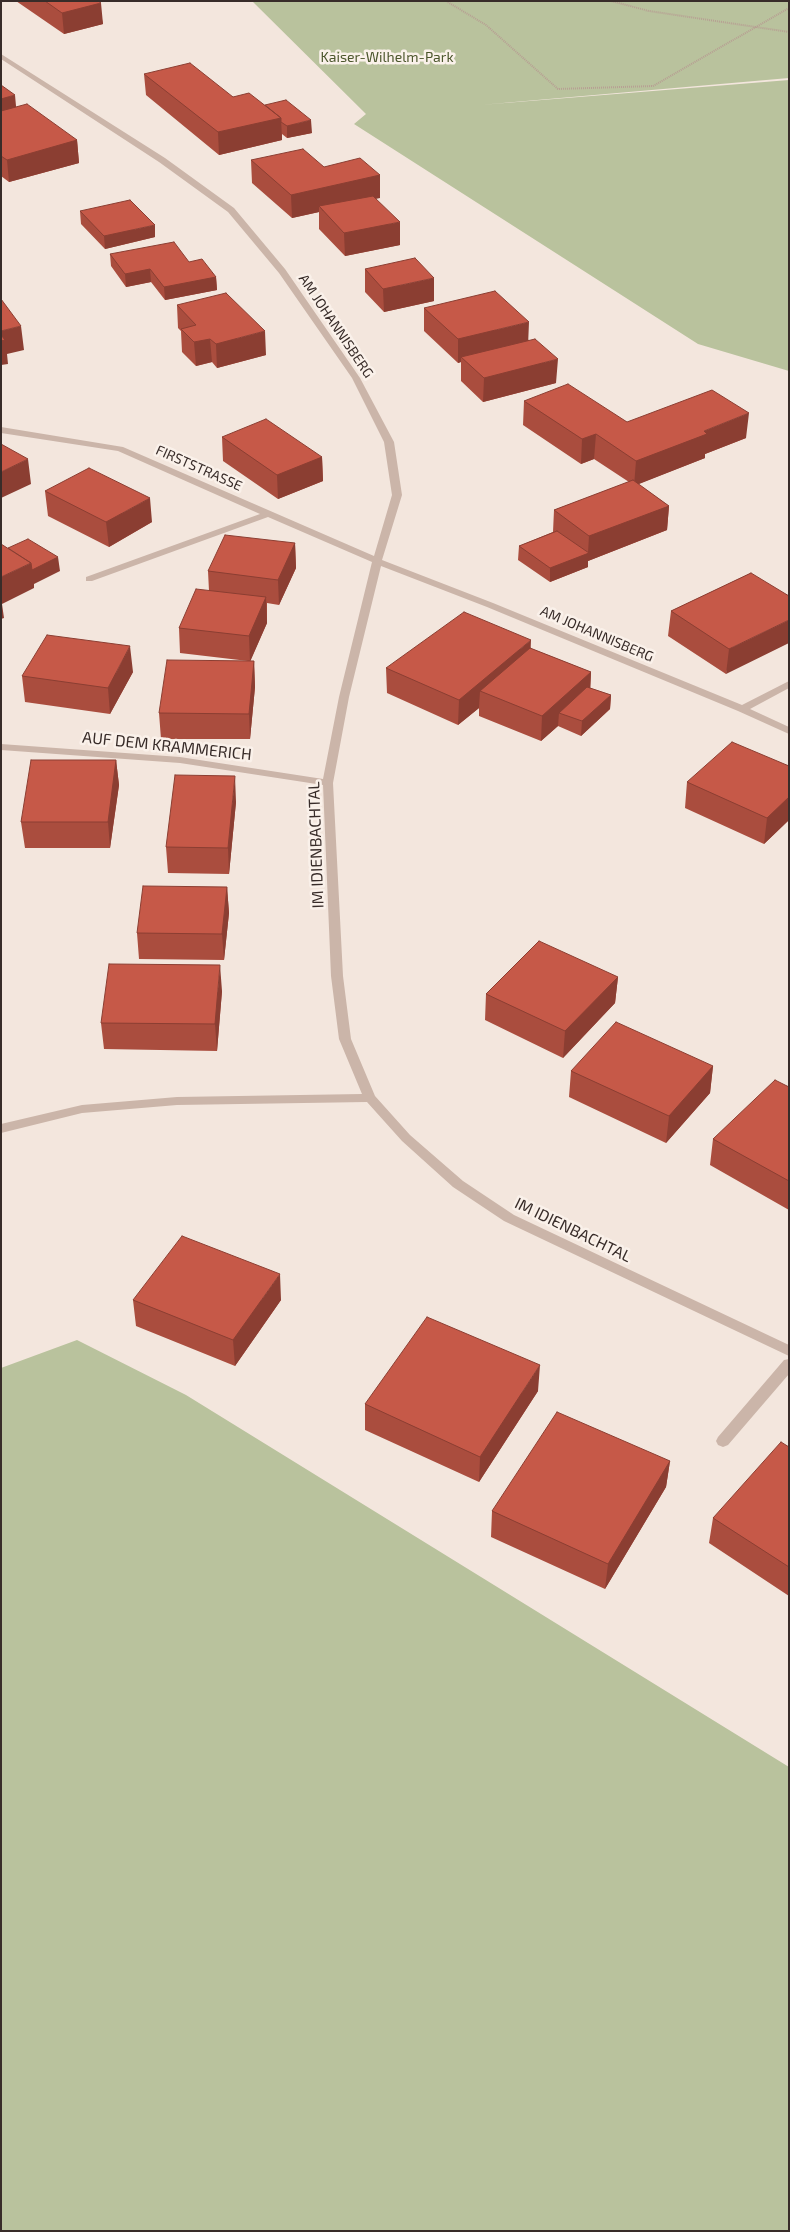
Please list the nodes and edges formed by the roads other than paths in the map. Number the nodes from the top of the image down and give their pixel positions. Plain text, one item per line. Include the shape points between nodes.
1 (1, 56) edge
2 (1, 430) edge
3 (268, 514) junction
4 (377, 561) junction
5 (89, 579) dead end
6 (789, 684) edge
7 (742, 709) junction
8 (789, 731) edge
9 (1, 747) edge
10 (328, 783) junction
11 (370, 1098) junction
12 (1, 1129) edge
13 (789, 1351) edge
14 (789, 1364) edge
15 (723, 1441) dead end

1 - 4 street, AM JOHANNISBERG via 162,160 231,210 282,271 356,378 389,442 397,495
2 - 3 street, FIRSTSTRASSE via 120,449
3 - 4 street, FIRSTSTRASSE
3 - 5 street
4 - 7 street, AM JOHANNISBERG
4 - 10 street, IM IDIENBACHTAL via 344,697
6 - 7 street
7 - 8 street, AM JOHANNISBERG
9 - 10 street, AUF DEM KRAMMERICH via 180,760
10 - 11 street, IM IDIENBACHTAL via 339,994 346,1038
11 - 12 street via 177,1101 82,1109
11 - 13 street, IM IDIENBACHTAL via 406,1138 458,1184 509,1218
14 - 15 street

